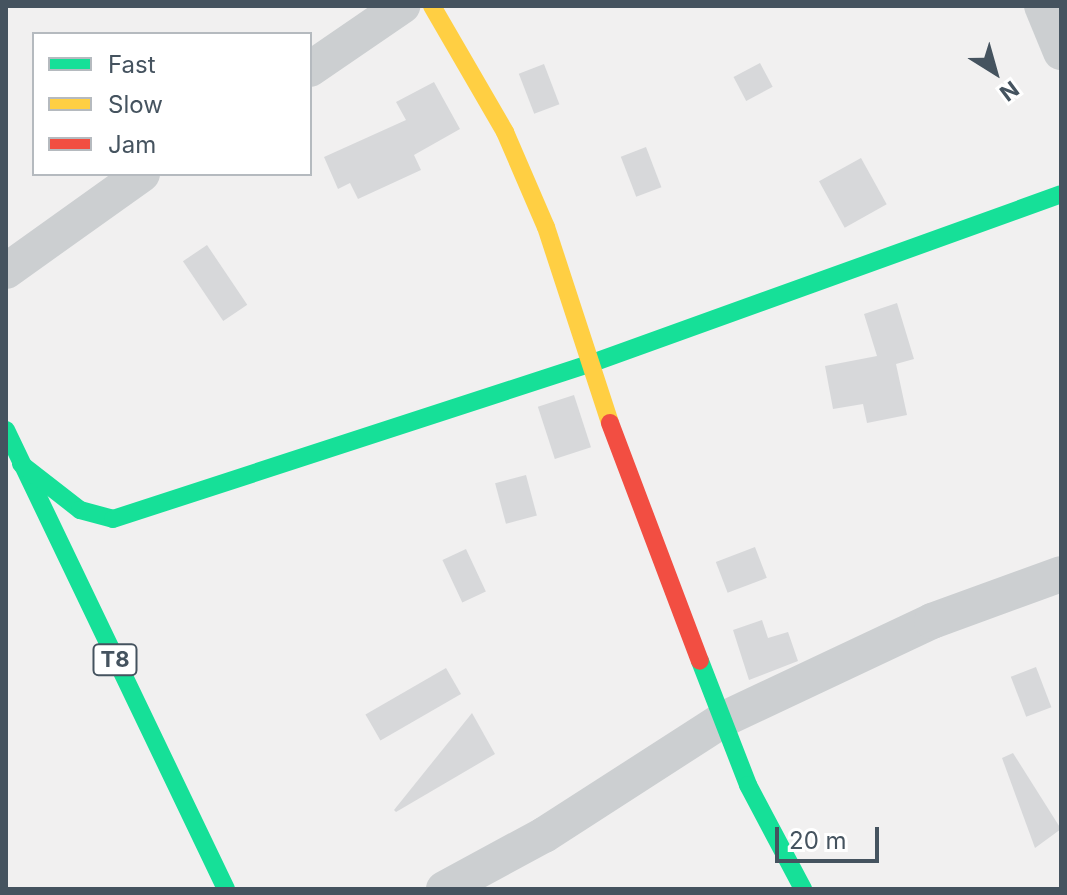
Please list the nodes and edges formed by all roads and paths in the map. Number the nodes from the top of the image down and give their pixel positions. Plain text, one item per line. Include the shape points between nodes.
1 (402, 6) edge
2 (432, 6) edge
3 (1042, 6) edge
4 (1061, 52) edge
5 (312, 68) edge
6 (139, 176) edge
7 (1061, 194) edge
8 (6, 271) edge
9 (595, 362) junction
10 (6, 430) edge
11 (21, 464) junction
12 (1061, 574) edge
13 (724, 719) junction
14 (226, 889) edge
15 (444, 889) edge
16 (803, 889) edge

1 - 5 street
2 - 9 main road via 505,132
3 - 4 street
6 - 8 street
7 - 9 main road
9 - 11 main road via 113,519 80,510
9 - 13 main road via 619,452
10 - 11 main road, T8
11 - 14 main road, T8
12 - 13 street via 932,621
13 - 15 street via 544,835
13 - 16 main road via 748,785

